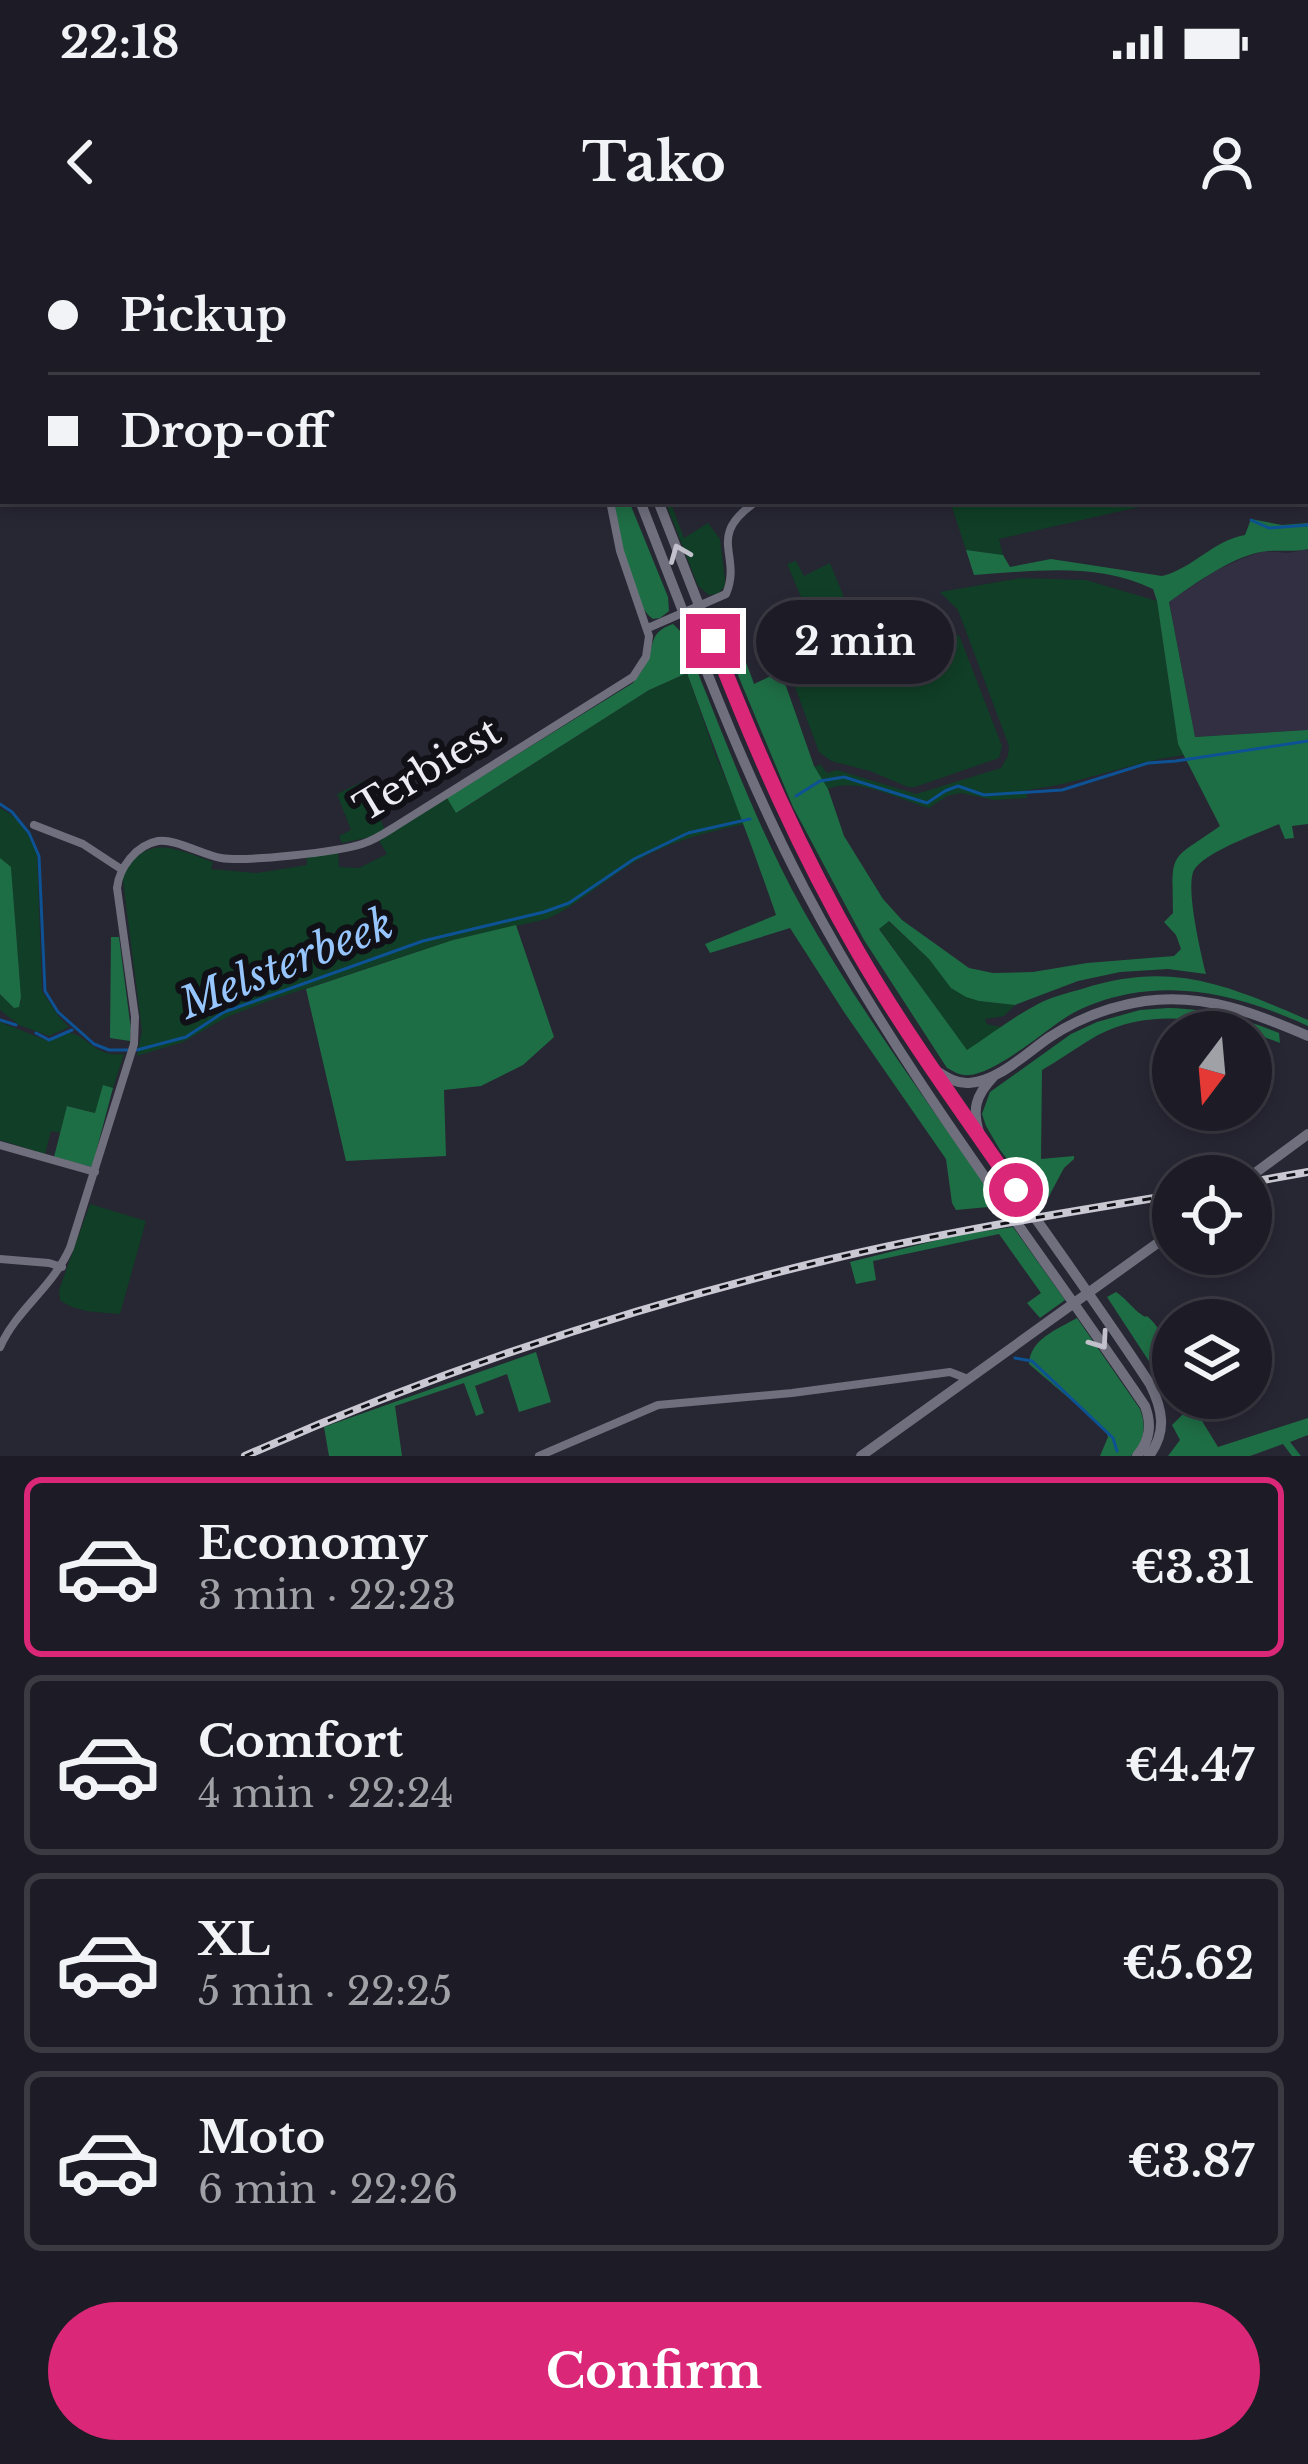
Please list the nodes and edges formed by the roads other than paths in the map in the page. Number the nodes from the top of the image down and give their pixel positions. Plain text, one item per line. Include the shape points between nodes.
1 (611, 504) edge
2 (641, 504) edge
3 (659, 504) edge
4 (752, 504) edge
5 (700, 606) junction
6 (684, 612) junction
7 (648, 628) junction
8 (34, 825) dead end
9 (121, 869) junction
10 (1308, 1036) edge
11 (932, 1068) junction
12 (996, 1074) junction
13 (1308, 1134) edge
14 (982, 1139) junction
15 (0, 1145) edge
16 (1272, 1161) edge
17 (95, 1172) junction
18 (1152, 1247) edge
19 (0, 1259) edge
20 (62, 1267) junction
21 (0, 1347) edge
22 (968, 1379) junction
23 (878, 1444) junction
24 (539, 1456) edge
25 (861, 1456) edge
26 (887, 1456) edge
27 (1137, 1456) edge
28 (1149, 1456) edge

1 - 7 street
2 - 6 main road
5 -> 3 main road
4 - 5 street via 730,528 726,594
5 - 6 street
5 - 11 main road via 797,839
6 - 7 street
6 -> 27 main road via 766,812 827,929 1150,1419
7 - 9 street, Terbiest via 646,657 633,677 376,839 232,860 157,841
8 - 9 street
9 - 17 street via 134,1044
10 - 12 main road via 1234,1007 1152,1000 1079,1021
11 - 12 main road via 965,1084
11 - 14 main road
12 - 14 main road via 976,1100
13 - 16 main road
14 - 28 main road via 1150,1384 1162,1414
15 - 17 street
17 - 20 street
18 - 22 main road
19 - 20 street
20 - 21 street
22 - 23 main road
22 - 24 street via 950,1372 658,1405
23 - 25 main road
23 - 26 main road

